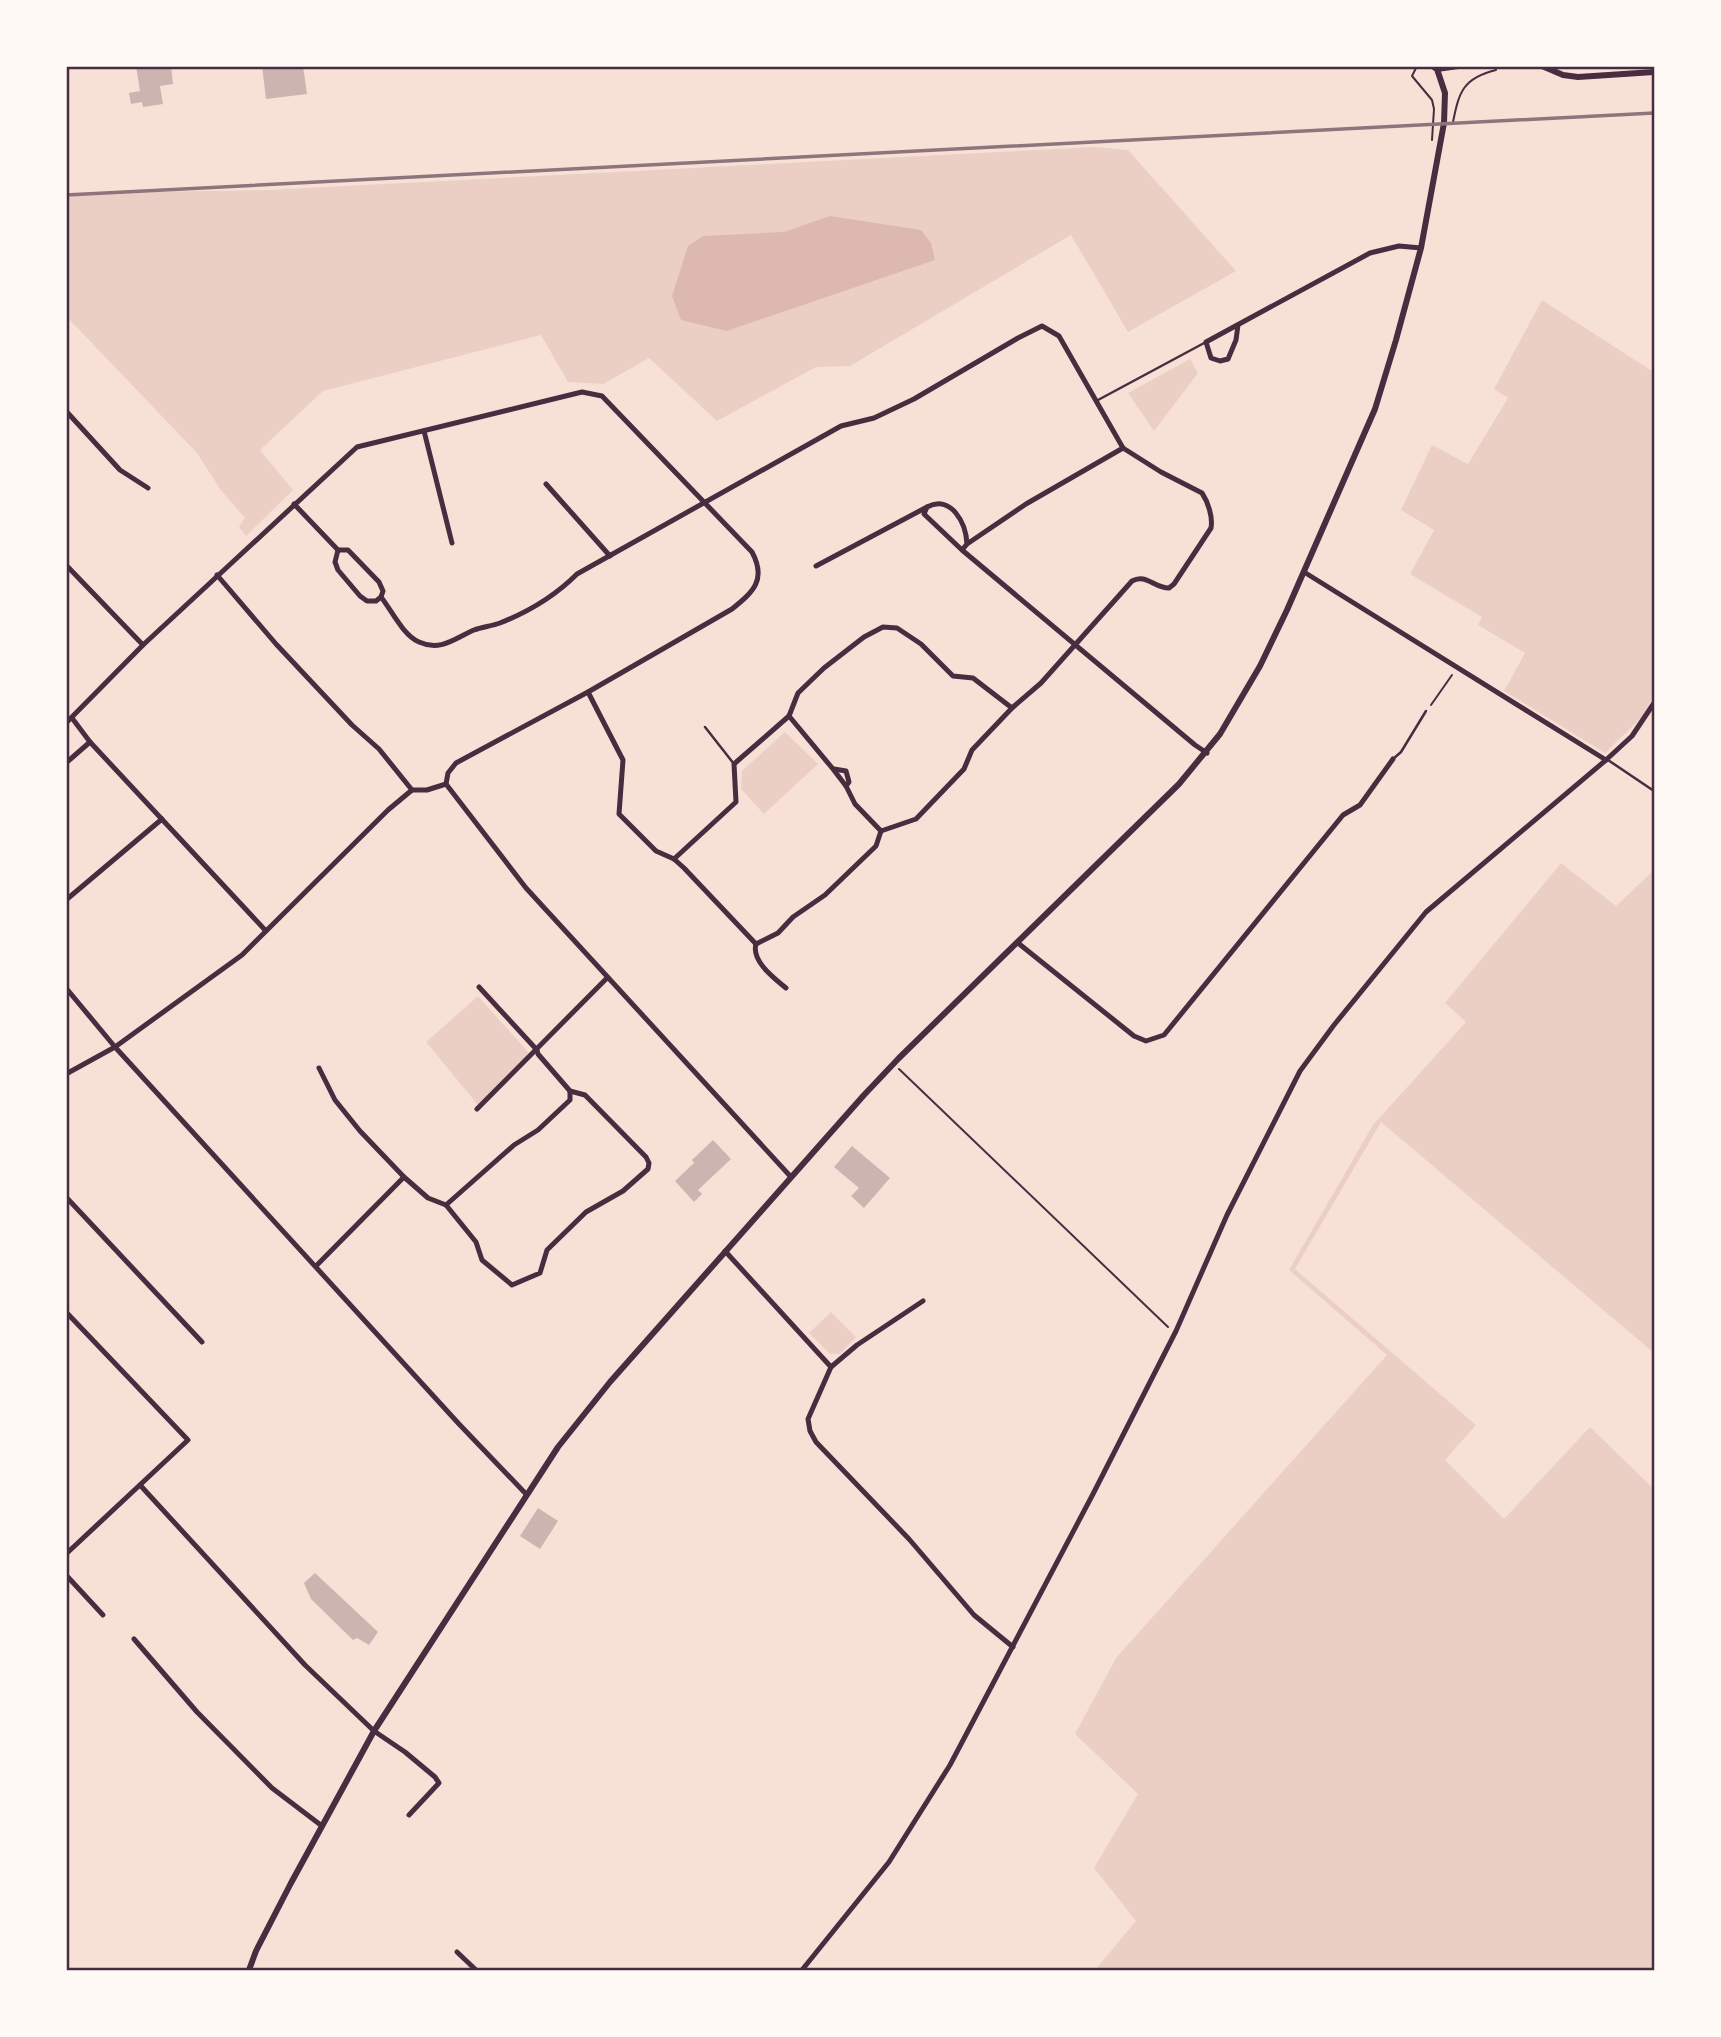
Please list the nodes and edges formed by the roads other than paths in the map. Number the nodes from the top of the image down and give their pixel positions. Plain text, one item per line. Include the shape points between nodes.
1 (1458, 66) edge
2 (1542, 66) edge
3 (1434, 68) edge
4 (1654, 72) edge
5 (1421, 248) junction
6 (1238, 325) junction
7 (1206, 342) junction
8 (1098, 401) junction
9 (66, 411) edge
10 (424, 431) junction
11 (1123, 448) junction
12 (546, 484) dead end
13 (148, 488) dead end
14 (706, 503) junction
15 (294, 504) junction
16 (927, 506) junction
17 (452, 543) dead end
18 (967, 544) junction
19 (338, 550) junction
20 (962, 550) junction
21 (610, 556) junction
22 (66, 565) edge
23 (816, 566) dead end
24 (1304, 572) junction
25 (217, 575) junction
26 (381, 597) junction
27 (1076, 644) junction
28 (142, 645) junction
29 (588, 692) junction
30 (1654, 703) edge
31 (1012, 708) junction
32 (1426, 711) road end
33 (789, 716) junction
34 (72, 718) junction
35 (66, 723) edge
36 (705, 727) dead end
37 (90, 742) junction
38 (1207, 753) junction
39 (1394, 759) joint
40 (1606, 760) junction
41 (66, 763) edge
42 (734, 764) junction
43 (446, 784) junction
44 (412, 790) junction
45 (1654, 791) edge
46 (162, 819) junction
47 (881, 831) junction
48 (674, 859) junction
49 (66, 900) edge
50 (266, 931) junction
51 (1018, 943) junction
52 (757, 944) junction
53 (607, 978) junction
54 (479, 987) dead end
55 (66, 988) edge
56 (786, 988) dead end
57 (115, 1047) junction
58 (537, 1049) junction
59 (319, 1068) dead end
60 (66, 1074) edge
61 (570, 1091) junction
62 (477, 1109) dead end
63 (404, 1177) junction
64 (791, 1177) junction
65 (66, 1197) edge
66 (446, 1205) junction
67 (725, 1251) junction
68 (316, 1266) junction
69 (923, 1301) dead end
70 (66, 1312) edge
71 (202, 1342) dead end
72 (831, 1367) junction
73 (140, 1485) junction
74 (526, 1494) junction
75 (66, 1541) edge
76 (73, 1548) junction
77 (66, 1554) edge
78 (66, 1575) edge
79 (103, 1615) dead end
80 (134, 1639) dead end
81 (1013, 1647) junction
82 (374, 1731) junction
83 (409, 1815) dead end
84 (322, 1826) junction
85 (457, 1952) dead end
86 (249, 1970) edge
87 (476, 1970) edge
88 (802, 1970) edge

1 - 3 street
2 - 4 street via 1578,77
3 - 5 street via 1445,93 1444,124
5 - 6 street via 1399,246 1370,253
5 - 24 street via 1375,409
6 - 7 street
6 - 7 street via 1228,359 1211,358
7 - 8 lane
8 - 11 street
8 - 14 street via 1059,337 1042,326 914,399 874,418 841,426
9 - 13 street via 120,470
10 - 14 street via 582,391 602,396
10 - 15 street via 357,447
10 - 17 street
11 - 18 street
11 - 27 street via 1202,493 1211,528 1169,588 1138,577
12 - 21 street
14 - 21 street
14 - 29 street via 759,564 751,593 732,609
15 - 19 street
15 - 25 street
16 - 18 street via 942,502 954,512 967,531
16 - 20 street via 924,514
16 - 23 street
18 - 20 street
19 - 26 street via 348,550 358,558 379,582
19 - 26 street via 338,570 360,596 367,601
20 - 27 street
21 - 26 street via 517,616 434,647 417,642
22 - 28 street
24 - 38 street via 1260,666
24 - 40 street
25 - 28 street
25 - 44 street via 276,644 379,748
27 - 31 street
27 - 38 street
28 - 34 street
29 - 43 street via 456,763
29 - 48 street via 623,760 619,814 656,851
30 - 40 street via 1632,736
31 - 33 street via 973,678 953,676 897,628 883,627 824,668 798,693
31 - 47 street via 972,750 964,769 916,819
32 - 39 lane
33 - 42 street
33 - 47 street
34 - 35 street
34 - 37 street
36 - 42 lane
37 - 41 street
37 - 46 street
38 - 51 street
39 - 51 street via 1164,1035 1146,1041 1134,1036
40 - 45 lane
40 - 81 street via 1426,912 1300,1071 1174,1333
42 - 48 street via 736,802
43 - 44 street
43 - 53 street via 526,888
44 - 50 street
46 - 49 street
46 - 50 street
47 - 52 street via 876,846 825,895
48 - 52 street
50 - 57 street via 242,955
51 - 64 street via 894,1063
52 - 56 street via 756,958
53 - 58 street
53 - 64 street
54 - 58 street
55 - 57 street
57 - 60 street
57 - 68 street
58 - 61 street
58 - 62 street
59 - 63 street via 335,1100
61 - 66 street via 570,1100 546,1123
61 - 66 street via 585,1095 649,1163 623,1191 586,1212 547,1250 540,1273 512,1285 482,1260 476,1242
63 - 66 street via 428,1198
63 - 68 street
64 - 67 street
65 - 71 street
67 - 72 street
67 - 74 street via 610,1381
68 - 74 street
69 - 72 street
70 - 73 street via 188,1440
72 - 81 street via 808,1419 816,1442 974,1615
73 - 76 street
73 - 82 street via 305,1665
74 - 82 street
75 - 76 street
76 - 77 street
78 - 79 street
80 - 84 street via 272,1788
81 - 88 street via 931,1798 889,1862
82 - 83 street via 439,1783
82 - 84 street
84 - 86 street
85 - 87 street

